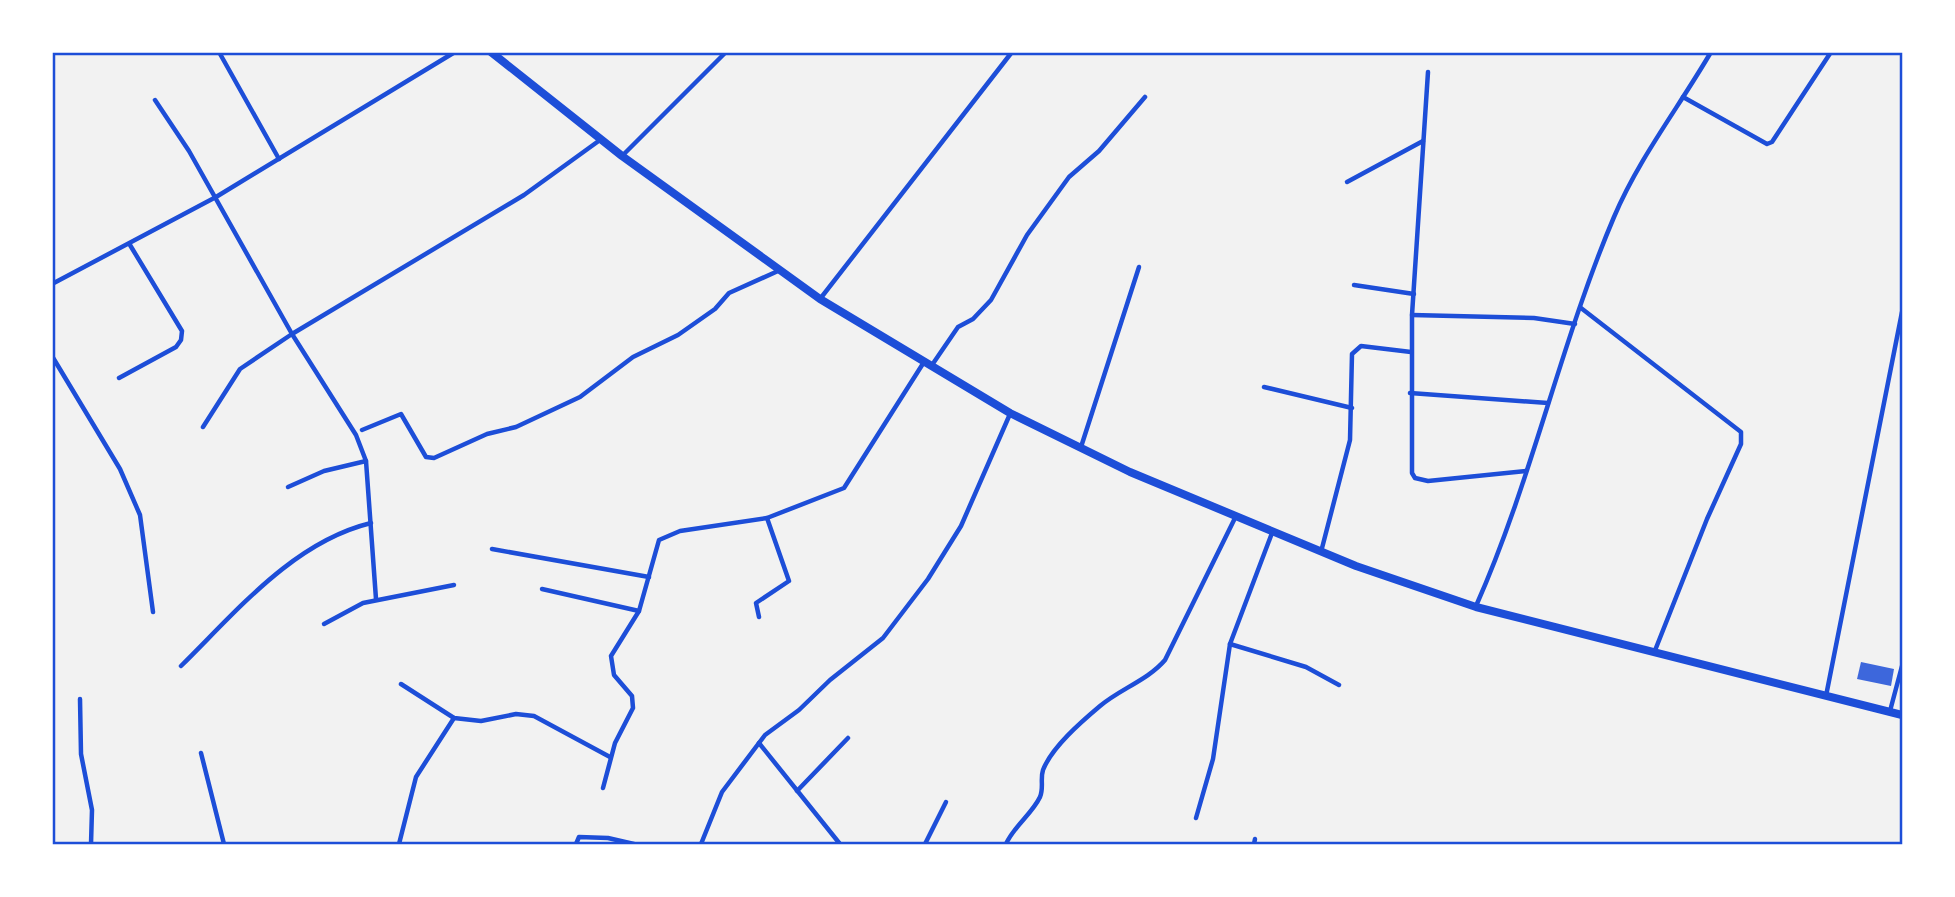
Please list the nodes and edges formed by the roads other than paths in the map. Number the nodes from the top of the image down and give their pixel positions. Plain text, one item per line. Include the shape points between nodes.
1 (219, 52) edge
2 (455, 52) edge
3 (491, 52) edge
4 (726, 52) edge
5 (1012, 52) edge
6 (1711, 52) edge
7 (1831, 52) edge
8 (1428, 72) dead end
9 (1145, 97) dead end
10 (1682, 97) junction
11 (155, 100) dead end
12 (601, 139) junction
13 (1423, 141) junction
14 (622, 156) junction
15 (279, 159) junction
16 (1347, 181) dead end
17 (216, 197) junction
18 (130, 245) junction
19 (1139, 267) dead end
20 (779, 270) junction
21 (52, 284) edge
22 (1354, 285) dead end
23 (1414, 294) junction
24 (820, 299) junction
25 (1581, 309) junction
26 (1902, 312) edge
27 (1412, 315) junction
28 (1576, 324) junction
29 (292, 334) junction
30 (1411, 352) junction
31 (52, 356) edge
32 (928, 363) junction
33 (119, 378) dead end
34 (1264, 387) dead end
35 (1410, 393) junction
36 (1548, 403) junction
37 (1352, 408) junction
38 (1010, 413) junction
39 (202, 427) dead end
40 (362, 430) dead end
41 (1080, 448) junction
42 (366, 461) junction
43 (1527, 471) junction
44 (288, 487) dead end
45 (767, 518) junction
46 (1235, 518) junction
47 (371, 523) junction
48 (1272, 533) junction
49 (492, 549) dead end
50 (1321, 552) junction
51 (649, 576) junction
52 (454, 585) dead end
53 (542, 589) dead end
54 (376, 599) junction
55 (1476, 607) junction
56 (639, 611) junction
57 (153, 612) dead end
58 (759, 617) dead end
59 (324, 624) dead end
60 (1230, 644) junction
61 (1654, 654) junction
62 (181, 666) dead end
63 (1902, 666) edge
64 (401, 684) dead end
65 (1339, 685) dead end
66 (1825, 697) junction
67 (80, 699) dead end
68 (1890, 712) junction
69 (1902, 715) edge
70 (454, 718) junction
71 (848, 738) dead end
72 (759, 743) junction
73 (201, 753) dead end
74 (610, 757) junction
75 (603, 788) dead end
76 (797, 791) junction
77 (946, 802) dead end
78 (1196, 818) dead end
79 (399, 844) edge
80 (91, 845) edge
81 (224, 845) edge
82 (576, 845) edge
83 (634, 845) edge
84 (701, 845) edge
85 (840, 845) edge
86 (925, 845) edge
87 (1006, 845) edge

1 - 15 street
2 - 15 street
3 - 12 highway
4 - 14 street
5 - 24 street
6 - 10 street
7 - 10 street via 1767,144
8 - 13 street
9 - 32 street via 1099,151 1069,177 1027,235 990,300 973,319 958,327
10 - 25 street via 1615,215
11 - 17 street
12 - 14 highway
12 - 29 street via 524,195
13 - 16 street
13 - 23 street
14 - 20 highway
15 - 17 street
17 - 18 street
17 - 29 street
18 - 21 street
18 - 33 street via 182,331 176,347
19 - 41 street
20 - 24 highway
20 - 40 street via 729,293 678,335 634,357 580,397 516,427 487,434 434,458 426,457 401,414
22 - 23 street
23 - 27 street
24 - 32 highway
25 - 28 street
25 - 61 street via 1741,432 1741,444
26 - 66 street
27 - 28 street via 1534,318
27 - 30 street
28 - 36 street
29 - 39 street via 240,369
29 - 42 street via 356,435
30 - 35 street
30 - 37 street via 1356,349 1352,354
31 - 57 street via 120,468 140,515
32 - 38 highway
32 - 45 street via 867,449 851,482
34 - 37 street
35 - 36 street
35 - 43 street via 1415,478 1428,481
36 - 43 street
37 - 50 street via 1350,440
38 - 41 highway
38 - 72 street via 954,540 883,638
41 - 46 highway
42 - 44 street via 324,471
42 - 47 street
43 - 55 street
45 - 51 street via 666,536 659,540
45 - 58 street via 789,581 757,603
46 - 48 highway
46 - 87 street via 1165,660 1099,707 1047,761 1039,799
47 - 54 street
47 - 62 street via 326,540 271,578
48 - 50 highway
48 - 60 street
49 - 51 street
50 - 55 highway
51 - 56 street
52 - 54 street
53 - 56 street
54 - 59 street
55 - 61 highway
56 - 74 street via 611,656 614,675 633,701
60 - 65 street via 1306,667
60 - 78 street via 1213,759
61 - 66 highway
63 - 68 street
64 - 70 street
66 - 68 highway
67 - 80 street via 80,754 92,810
68 - 69 highway
70 - 74 street via 534,716
70 - 79 street via 416,777
71 - 76 street
72 - 76 street
72 - 84 street via 722,792
73 - 81 street
74 - 75 street
76 - 85 street
77 - 86 street
82 - 83 street via 579,837 590,835

